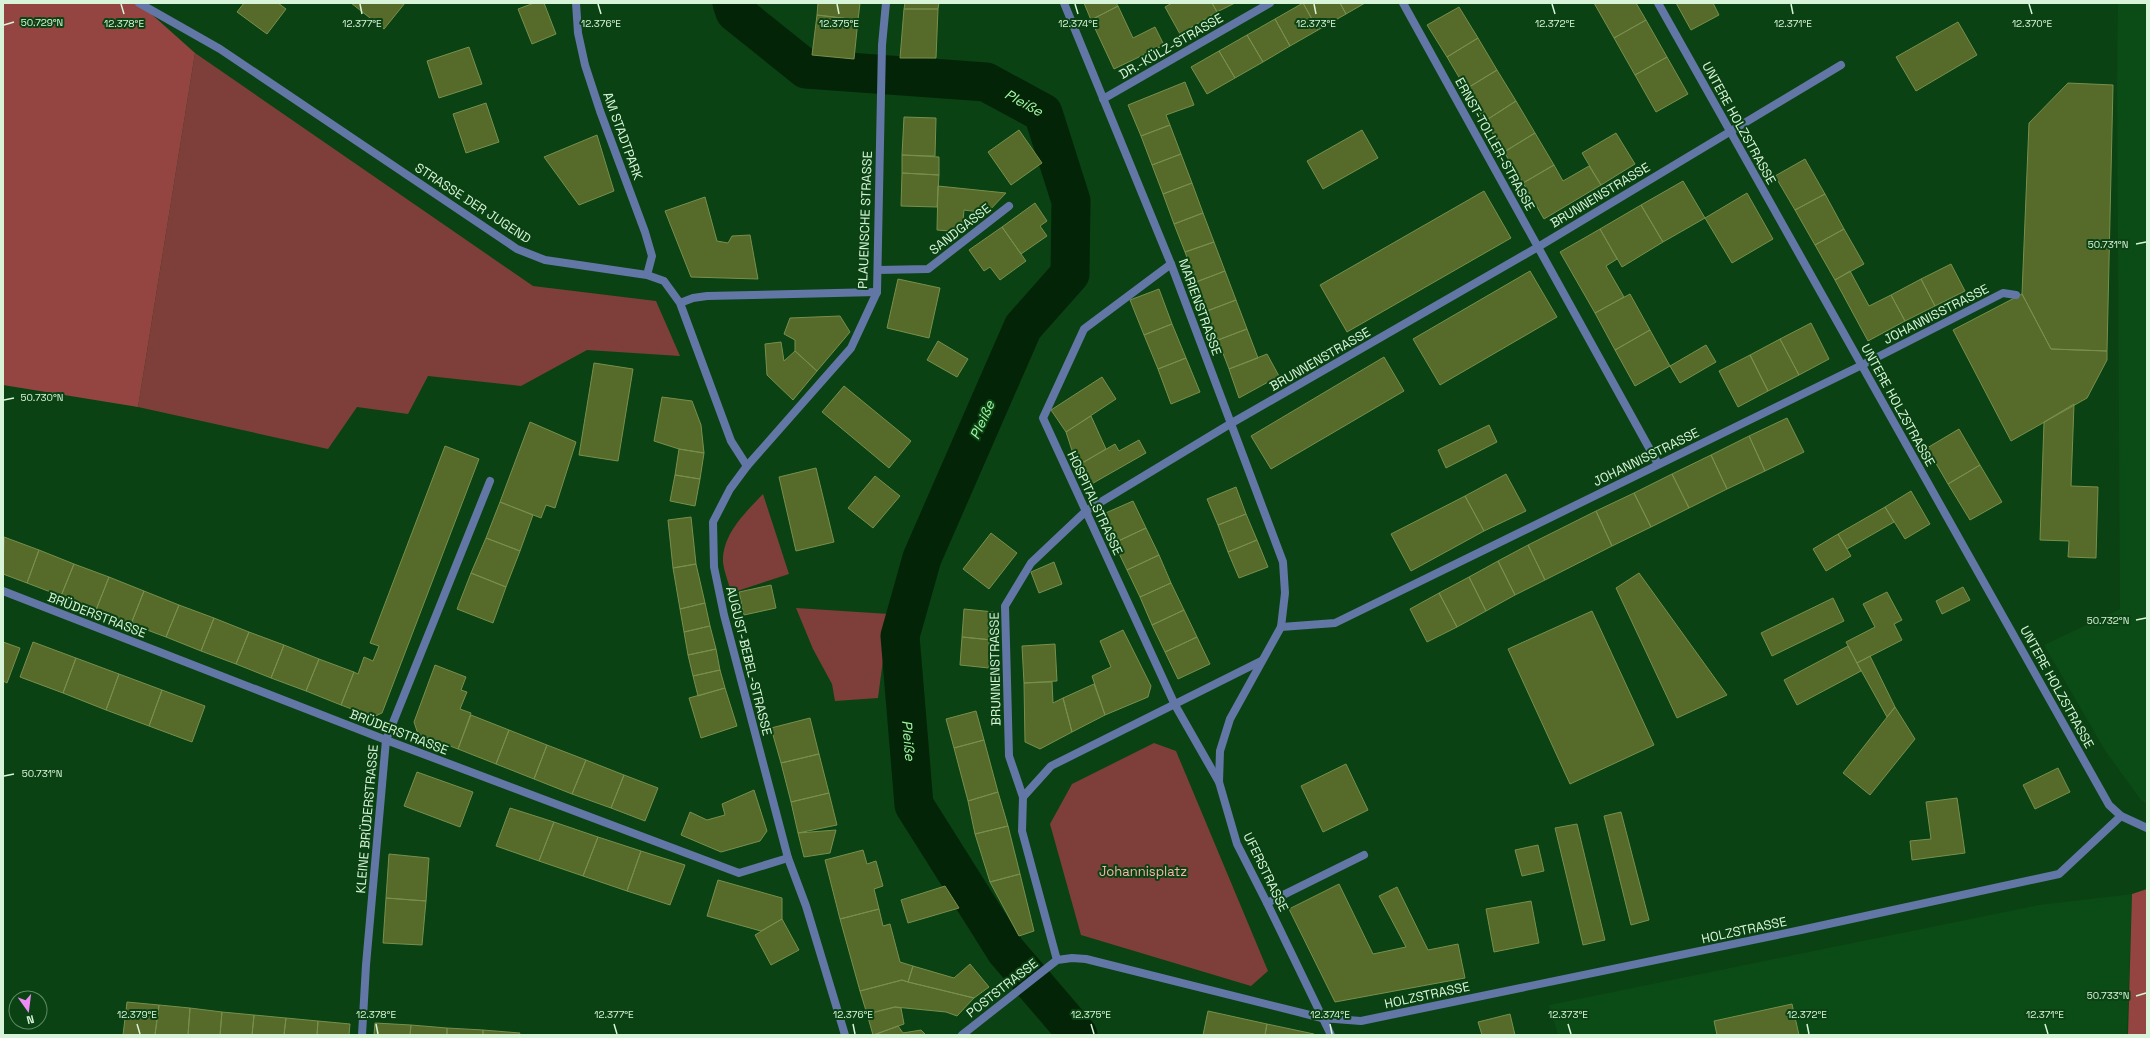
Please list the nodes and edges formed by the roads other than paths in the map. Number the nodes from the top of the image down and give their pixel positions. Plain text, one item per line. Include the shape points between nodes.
1 (138, 3) edge
2 (576, 3) edge
3 (886, 3) edge
4 (1064, 3) edge
5 (1270, 3) edge
6 (1403, 3) edge
7 (1658, 3) edge
8 (1841, 65) dead end
9 (1104, 99) junction
10 (1730, 131) junction
11 (1009, 206) dead end
12 (1538, 247) junction
13 (1171, 264) junction
14 (878, 270) junction
15 (647, 275) junction
16 (877, 292) junction
17 (2016, 295) dead end
18 (680, 304) junction
19 (1862, 365) junction
20 (1230, 424) junction
21 (1658, 464) junction
22 (747, 466) junction
23 (490, 481) dead end
24 (1086, 511) junction
25 (3, 591) edge
26 (1281, 627) junction
27 (1261, 661) junction
28 (1174, 705) junction
29 (386, 740) junction
30 (1219, 782) junction
31 (1023, 797) junction
32 (2122, 816) junction
33 (2147, 828) edge
34 (1364, 855) dead end
35 (788, 858) junction
36 (1268, 903) junction
37 (1057, 960) junction
38 (1322, 1018) junction
39 (362, 1035) edge
40 (844, 1035) edge
41 (962, 1035) edge
42 (1331, 1035) edge

1 - 15 street, STRASSE DER JUGEND via 220,49 517,249 546,260
2 - 15 street, AM STADTPARK via 578,33 587,72 652,256
3 - 14 street, PLAUENSCHE STRASSE via 882,45
4 - 9 street, MARIENSTRASSE
5 - 9 street, DR.-KÜLZ-STRASSE
6 - 12 street, ERNST-TOLLER-STRASSE
7 - 10 street, UNTERE HOLZSTRASSE
8 - 10 street, BRUNNENSTRASSE
9 - 13 street, MARIENSTRASSE
10 - 12 street, BRUNNENSTRASSE
10 - 19 street, UNTERE HOLZSTRASSE
11 - 14 street, SANDGASSE via 928,269
12 - 20 street, BRUNNENSTRASSE
12 - 21 street, ERNST-TOLLER-STRASSE
13 - 20 street, MARIENSTRASSE
13 - 24 street, HOSPITALSTRASSE via 1084,329 1043,418
14 - 16 street, PLAUENSCHE STRASSE
15 - 18 street, STRASSE DER JUGEND via 664,281
16 - 18 street via 707,296
16 - 22 street, PLAUENSCHE STRASSE via 850,348
17 - 19 street, JOHANNISSTRASSE via 2003,293
18 - 22 street via 731,441
19 - 21 street, JOHANNISSTRASSE
19 - 32 street, UNTERE HOLZSTRASSE via 2109,805
20 - 24 street, BRUNNENSTRASSE
20 - 26 street, MARIENSTRASSE via 1283,562 1285,593
21 - 26 street, JOHANNISSTRASSE via 1335,623
22 - 35 street, AUGUST-BEBEL-STRASSE via 730,489 713,522 714,567 724,615
23 - 29 street, KLEINE BRÜDERSTRASSE
24 - 28 street, HOSPITALSTRASSE
24 - 31 street, BRUNNENSTRASSE via 1031,563 1005,606 1009,756
25 - 29 street, BRÜDERSTRASSE
26 - 27 street, UFERSTRASSE
27 - 28 street
27 - 30 street, UFERSTRASSE via 1230,719 1220,751
28 - 30 street, HOSPITALSTRASSE
28 - 31 street via 1051,766
29 - 35 street, BRÜDERSTRASSE via 739,873
29 - 39 street, KLEINE BRÜDERSTRASSE
30 - 36 street, UFERSTRASSE via 1237,844
31 - 37 street via 1022,831
32 - 33 street
32 - 38 street, HOLZSTRASSE via 2059,874 1361,1021
34 - 36 street
35 - 40 street, AUGUST-BEBEL-STRASSE via 806,906
36 - 38 street, UFERSTRASSE
37 - 38 street via 1086,959
37 - 41 street, POSTSTRASSE
38 - 42 street, UFERSTRASSE

